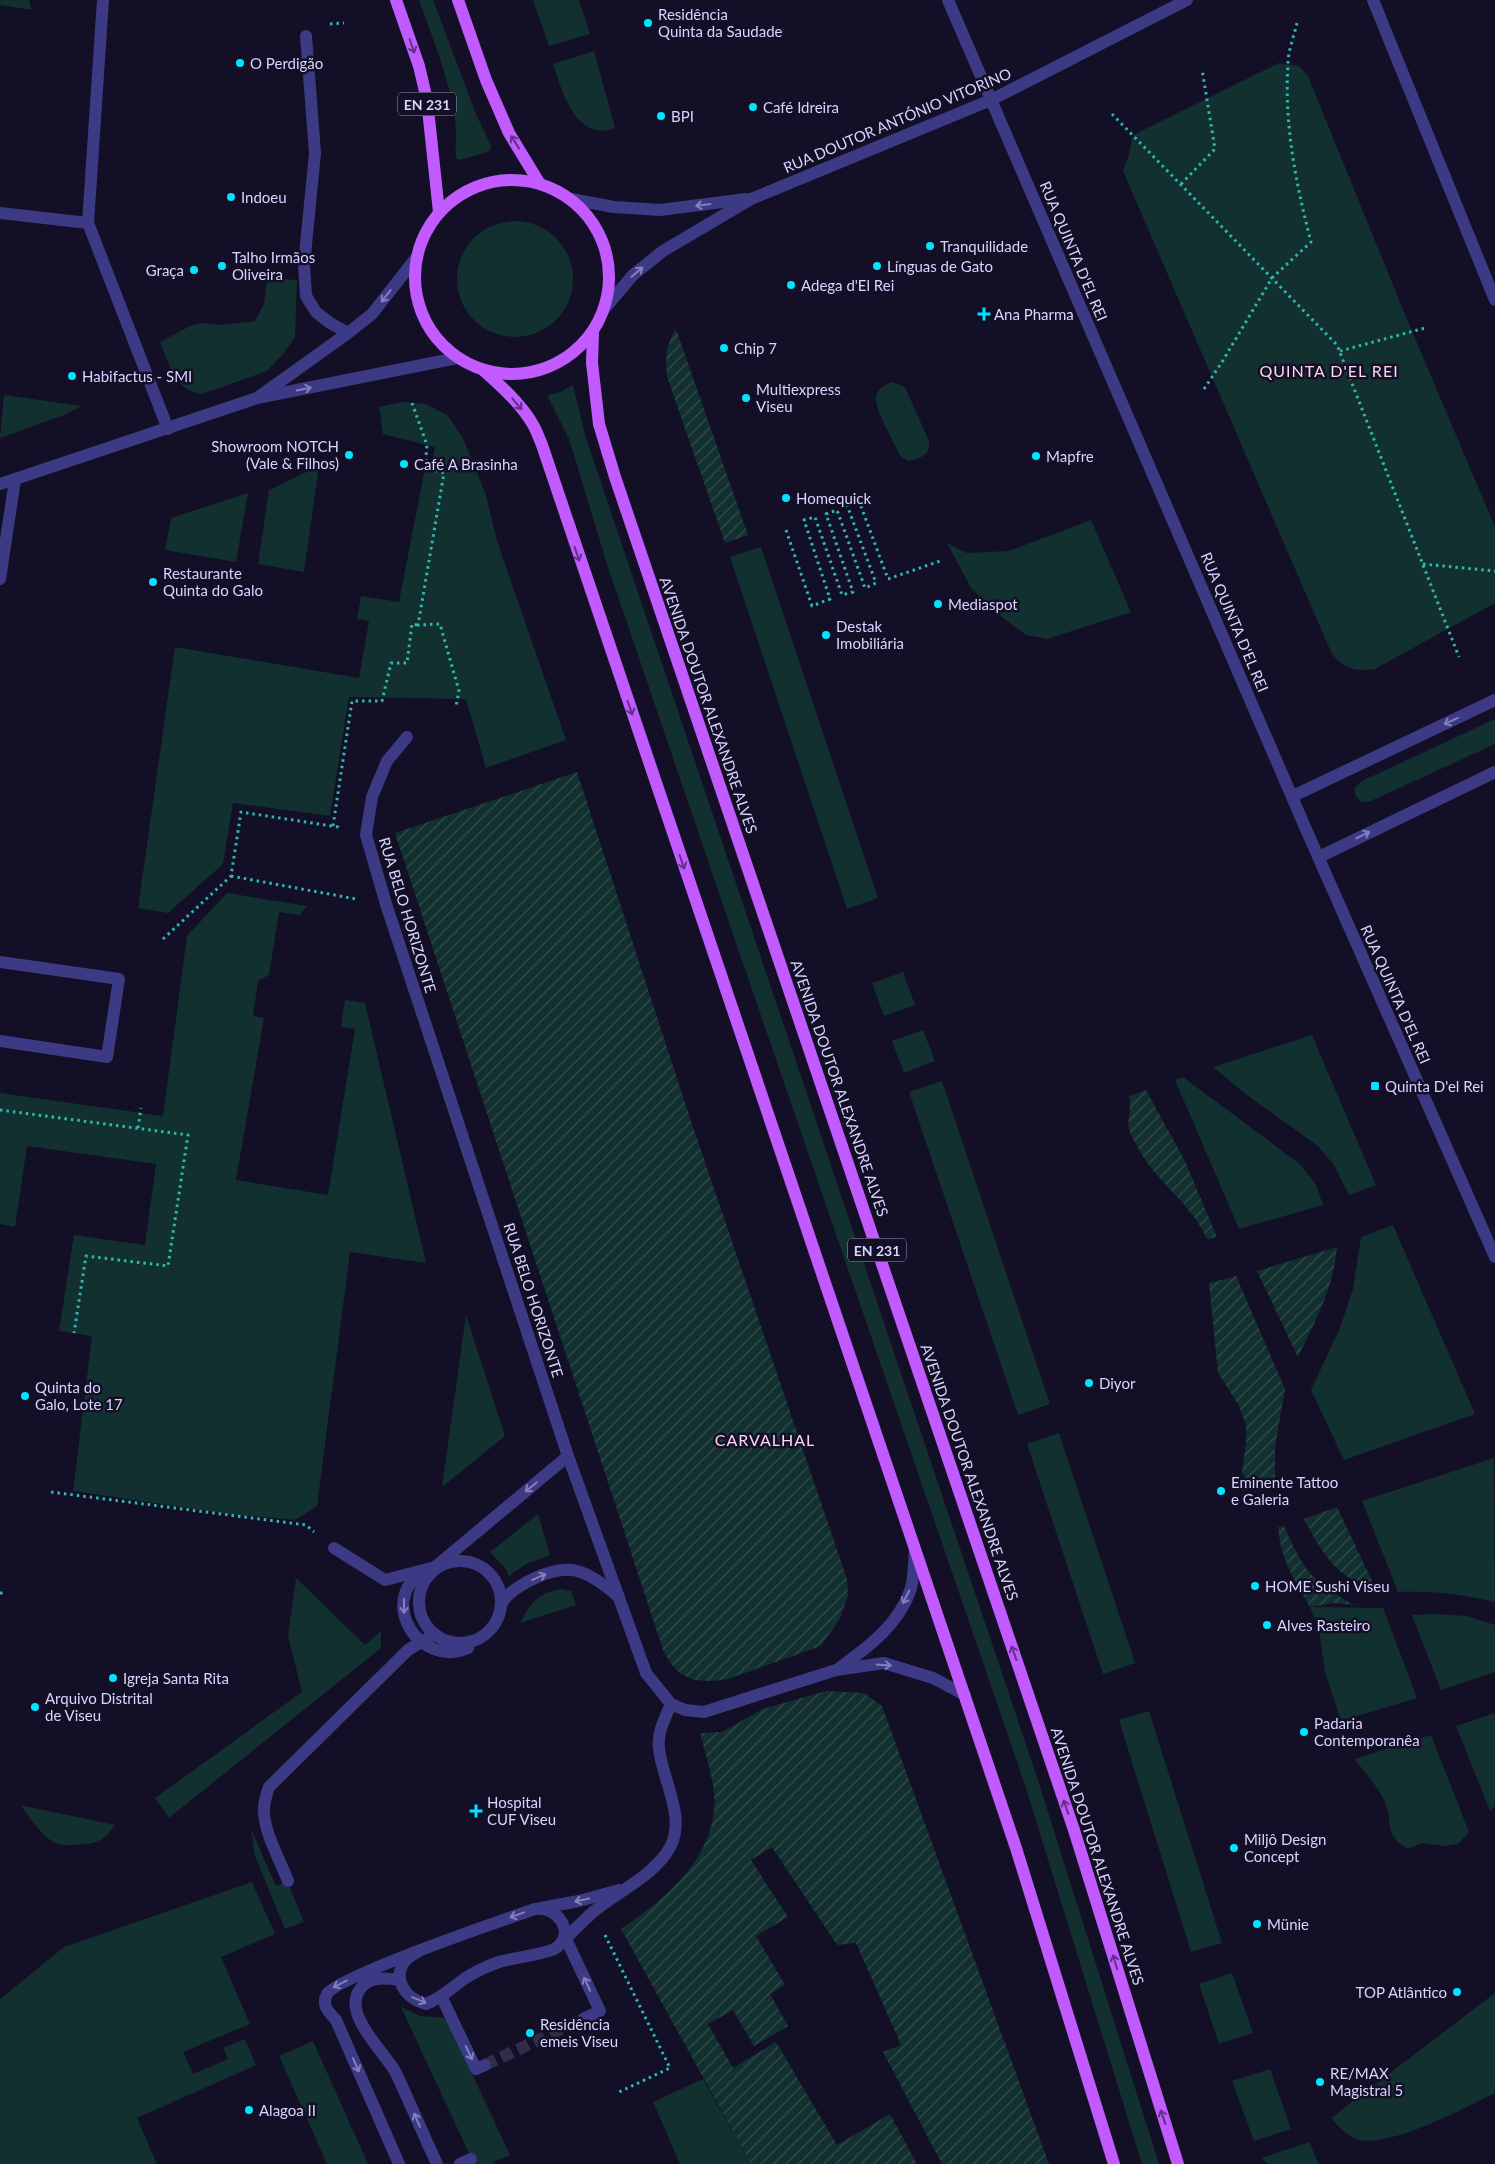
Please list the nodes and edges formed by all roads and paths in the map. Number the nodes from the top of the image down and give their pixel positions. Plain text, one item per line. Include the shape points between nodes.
1 (103, 0) edge
2 (396, 0) edge
3 (458, 0) edge
4 (948, 0) edge
5 (1187, 0) edge
6 (1373, 0) edge
7 (1296, 23) dead end
8 (306, 36) dead end
9 (1202, 70) dead end
10 (991, 100) junction
11 (1112, 114) dead end
12 (540, 184) junction
13 (1181, 184) junction
14 (571, 199) junction
15 (751, 199) junction
16 (439, 212) junction
17 (0, 213) edge
18 (88, 223) junction
19 (416, 258) junction
20 (1272, 278) junction
21 (1495, 300) edge
22 (605, 308) junction
23 (1425, 328) dead end
24 (348, 333) junction
25 (593, 333) junction
26 (1340, 351) junction
27 (457, 358) junction
28 (483, 370) junction
29 (1204, 389) dead end
30 (256, 398) junction
31 (412, 403) dead end
32 (168, 429) junction
33 (15, 480) junction
34 (0, 484) edge
35 (786, 530) dead end
36 (942, 560) dead end
37 (1423, 564) junction
38 (1495, 571) edge
39 (0, 579) edge
40 (418, 625) junction
41 (1459, 657) dead end
42 (1495, 700) edge
43 (456, 706) dead end
44 (407, 737) dead end
45 (1495, 772) edge
46 (1292, 796) junction
47 (333, 826) junction
48 (341, 836) dead end
49 (1319, 857) junction
50 (231, 876) junction
51 (363, 901) dead end
52 (162, 940) dead end
53 (0, 962) edge
54 (0, 1041) edge
55 (141, 1108) dead end
56 (0, 1110) edge
57 (138, 1128) junction
58 (1495, 1256) edge
59 (74, 1333) dead end
60 (568, 1456) junction
61 (51, 1492) dead end
62 (334, 1548) joint
63 (915, 1549) junction
64 (432, 1568) junction
65 (619, 1597) junction
66 (501, 1604) junction
67 (492, 1628) junction
68 (435, 1634) junction
69 (422, 1642) junction
70 (836, 1670) junction
71 (965, 1695) junction
72 (671, 1704) junction
73 (288, 1881) dead end
74 (629, 1888) junction
75 (535, 1909) junction
76 (594, 1912) junction
77 (566, 1939) junction
78 (556, 1948) junction
79 (418, 1952) junction
80 (400, 1980) junction
81 (442, 1996) junction
82 (583, 2019) tunnel mouth
83 (485, 2065) dead end
84 (617, 2093) dead end
85 (1112, 2162) edge
86 (399, 2164) edge
87 (437, 2164) edge
88 (1178, 2164) edge

1 - 18 street
2 -> 16 main road, EN 231 via 419,66 426,100
12 -> 3 main road via 509,133
4 - 10 street, RUA QUINTA D'EL REI
5 - 10 street, RUA DOUTOR ANTÓNIO VITORINO
6 - 21 street
7 - 20 path via 1288,63 1289,135 1298,192 1311,242
8 - 24 street via 315,153 304,265 306,296 316,312
9 - 13 path via 1215,149
10 - 15 street, RUA DOUTOR ANTÓNIO VITORINO
10 - 46 street, RUA QUINTA D'EL REI
11 - 13 path
12 - 14 main road, EN 231
12 - 16 main road, EN 231 via 513,179 486,183 460,194
13 - 20 path
15 -> 14 street, RUA DOUTOR ANTÓNIO VITORINO via 660,210 614,207
14 - 22 main road, EN 231 via 593,220 606,248 610,278
22 -> 15 street, RUA DOUTOR ANTÓNIO VITORINO via 633,275 663,251
16 - 19 main road, EN 231 via 424,233
17 - 18 street
18 - 32 street
19 -> 24 street via 375,310
19 - 27 main road, EN 231 via 415,287 422,314 436,338
20 - 26 path
20 - 29 path
22 - 25 main road, EN 231
23 - 26 path
24 - 30 street
25 - 28 main road, EN 231 via 571,355 544,370 514,375
88 -> 25 main road, AVENIDA DOUTOR ALEXANDRE ALVES / EN 231 via 1068,1811 615,477 599,424 592,363
26 - 37 path
27 - 28 main road, EN 231
30 -> 27 street
28 -> 63 main road, EN 231 via 518,404 542,445
30 - 32 street
31 - 40 path via 427,445 424,468 444,473
32 - 33 street
33 - 34 street
33 - 39 street
35 - 36 path via 812,606 830,599 804,520 815,517 842,596 853,592 826,514 837,510 864,588 876,583 847,505 858,501 888,579
37 - 38 path
37 - 41 path
40 - 43 path via 440,624 459,691
40 - 47 path via 412,624 407,663 391,663 382,701 352,701
42 -> 46 street
44 - 60 street, RUA BELO HORIZONTE via 387,761 372,797 366,835
49 -> 45 street
46 - 49 street, RUA QUINTA D'EL REI
47 - 48 path via 338,826
47 - 50 path via 241,812
49 - 58 street, RUA QUINTA D'EL REI
50 - 51 path
50 - 52 path
53 - 54 street via 119,979 107,1057
55 - 57 path
56 - 57 path
57 - 59 path via 188,1135 168,1266 86,1256
60 -> 64 street
60 - 65 street, RUA BELO HORIZONTE
61 - 62 path via 306,1525
62 - 64 street via 385,1580
63 -> 70 street via 911,1588 894,1620 867,1648
63 - 71 main road, EN 231
64 - 66 street via 449,1562 474,1563 495,1579
64 - 68 street via 423,1585 419,1605 422,1618
64 -> 69 street via 415,1577 407,1586 403,1601 404,1616 410,1630
66 -> 65 street via 505,1597 521,1586 554,1571 584,1572
65 - 72 street, RUA BELO HORIZONTE via 646,1673
66 - 67 street
67 - 68 street via 468,1642 454,1642
67 - 69 street via 482,1640 463,1650 448,1652
68 - 69 street
69 - 73 street via 408,1650 269,1787 264,1801 266,1826
70 -> 71 street via 884,1663 933,1678
70 - 72 street via 704,1712 684,1710
71 - 85 main road, EN 231 via 1016,1848
72 - 74 street via 660,1732 659,1749 675,1811 674,1833 667,1854
74 -> 75 street
74 - 76 street
75 - 78 street via 547,1909 560,1918 564,1930 562,1941
75 -> 79 street
76 - 77 street
76 - 84 path via 670,2068
77 - 78 street
82 -> 77 street via 600,2011
78 - 81 street via 498,1963 467,1977
79 - 80 street via 405,1960 399,1973
79 -> 86 street via 335,1986 325,2001 325,2008 336,2020
80 -> 81 street via 406,1992 420,2003 426,2004
87 -> 80 street via 389,2060 361,2024 357,2012 355,2001 364,1984 377,1978
81 -> 83 street via 476,2069

